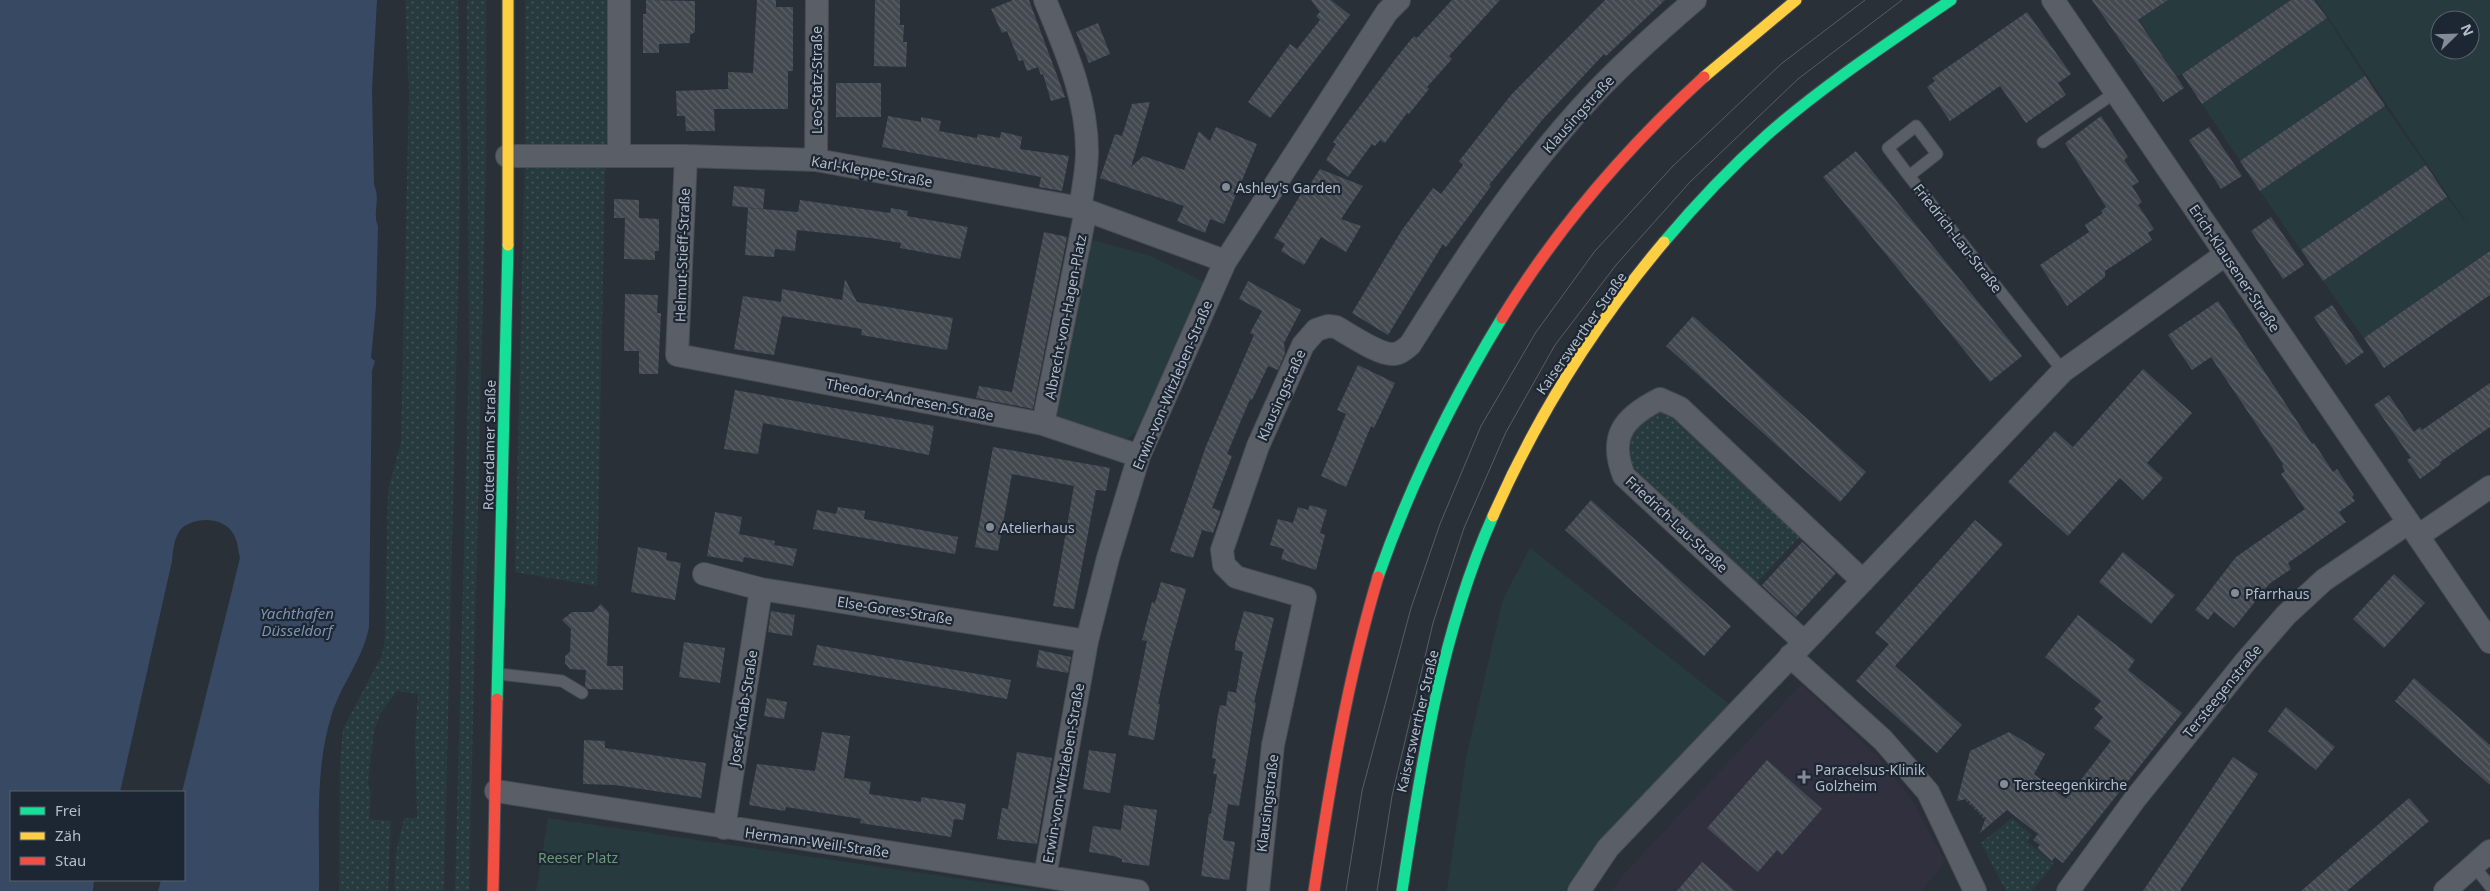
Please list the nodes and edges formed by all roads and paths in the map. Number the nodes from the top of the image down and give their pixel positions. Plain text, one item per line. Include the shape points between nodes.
1 (508, 0) edge
2 (619, 0) edge
3 (817, 0) edge
4 (1046, 0) edge
5 (1695, 0) edge
6 (1796, 0) edge
7 (1951, 0) edge
8 (2053, 0) edge
9 (1388, 4) edge
10 (2116, 92) junction
11 (2044, 142) dead end
12 (507, 156) junction
13 (619, 156) junction
14 (686, 156) junction
15 (816, 160) junction
16 (1909, 176) dead end
17 (1083, 209) junction
18 (2226, 254) junction
19 (1225, 261) junction
20 (678, 354) joint
21 (2062, 371) junction
22 (1043, 424) junction
23 (1139, 456) junction
24 (2490, 487) edge
25 (2413, 529) junction
26 (704, 574) dead end
27 (1863, 581) junction
28 (761, 589) junction
29 (1087, 641) junction
30 (2490, 642) edge
31 (1797, 649) junction
32 (499, 674) junction
33 (582, 693) dead end
34 (496, 791) junction
35 (724, 828) junction
36 (2482, 858) edge
37 (1045, 876) junction
38 (2490, 886) edge
39 (493, 891) edge
40 (1138, 891) edge
41 (1258, 891) edge
42 (1314, 891) edge
43 (1402, 891) edge
44 (1579, 891) edge
45 (1974, 891) edge
46 (2068, 891) edge
47 (2445, 891) edge

1 - 12 street, Rotterdamer Straße
2 - 13 street
3 - 15 street, Leo-Statz-Straße
4 - 17 street, Albrecht-von-Hagen-Platz via 1076,76 1082,103 1087,152
5 - 41 street, Klausingstraße via 1592,95 1524,176 1403,352 1384,353 1336,327 1328,326 1316,330 1303,345 1258,446 1222,550 1224,565 1236,577 1305,597 1274,745
6 - 42 street via 1675,104 1620,159 1569,219 1505,312 1453,397 1414,481 1364,624 1329,786
7 - 43 street, Kaiserswerther Straße via 1833,80 1766,137 1664,242 1569,371 1530,437 1491,518 1466,589 1433,707
8 - 10 street, Erich-Klausener-Straße
9 - 19 street, Erwin-von-Witzleben-Straße
10 - 11 lane
10 - 18 street, Erich-Klausener-Straße
12 - 13 street, Karl-Kleppe-Straße
12 - 32 street, Rotterdamer Straße
13 - 14 street, Karl-Kleppe-Straße
14 - 15 street, Karl-Kleppe-Straße
14 - 20 street, Helmut-Stieff-Straße
15 - 17 street, Karl-Kleppe-Straße
16 - 21 lane, Friedrich-Lau-Straße
17 - 19 street, Karl-Kleppe-Straße
17 - 22 street, Albrecht-von-Hagen-Platz
18 - 21 street
18 - 25 street, Erich-Klausener-Straße
19 - 23 street, Erwin-von-Witzleben-Straße
20 - 22 street, Theodor-Andresen-Straße
21 - 27 street
22 - 23 street, Theodor-Andresen-Straße
23 - 29 street, Erwin-von-Witzleben-Straße
24 - 25 street
25 - 30 street, Erich-Klausener-Straße
25 - 46 street, Tersteegenstraße via 2324,580 2286,615 2135,799
26 - 28 street, Else-Gores-Straße
27 - 31 street
27 - 31 street, Friedrich-Lau-Straße via 1680,408 1660,399 1638,410 1618,436 1617,458 1624,476
28 - 29 street, Else-Gores-Straße
28 - 35 street, Josef-Knab-Straße
29 - 37 street, Erwin-von-Witzleben-Straße
31 - 44 street via 1608,848
31 - 45 street via 1884,740 1928,792
32 - 33 lane via 562,681
32 - 34 street, Rotterdamer Straße
34 - 35 street, Hermann-Weill-Straße
34 - 39 street, Rotterdamer Straße
35 - 37 street, Hermann-Weill-Straße
36 - 38 lane
36 - 47 street
37 - 40 street, Hermann-Weill-Straße

